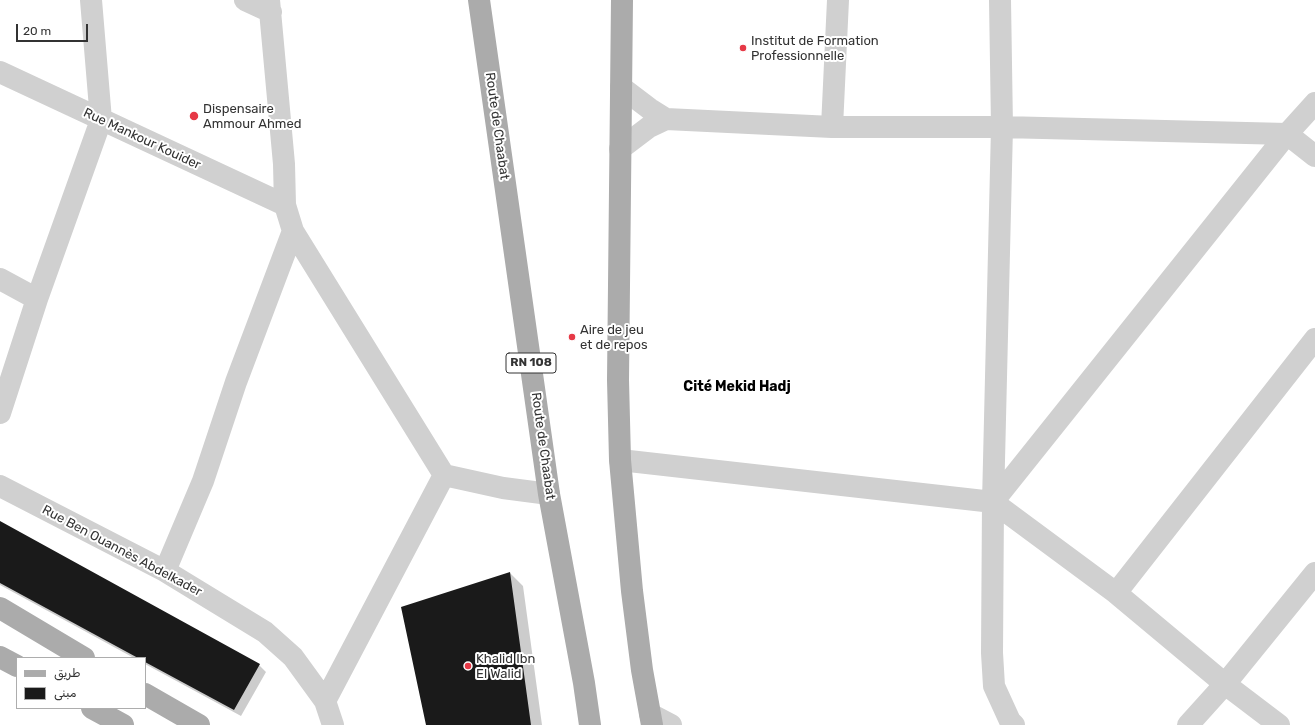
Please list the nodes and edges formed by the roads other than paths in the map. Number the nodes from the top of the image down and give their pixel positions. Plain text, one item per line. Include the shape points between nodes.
1 (91, 0) edge
2 (245, 0) edge
3 (480, 0) edge
4 (622, 0) edge
5 (838, 0) edge
6 (1000, 0) edge
7 (270, 6) edge
8 (0, 72) edge
9 (621, 86) junction
10 (1315, 103) edge
11 (666, 119) junction
12 (101, 120) junction
13 (832, 127) junction
14 (1002, 127) junction
15 (1288, 134) junction
16 (620, 149) junction
17 (1315, 156) edge
18 (285, 205) junction
19 (293, 231) junction
20 (0, 279) edge
21 (37, 299) junction
22 (1315, 339) edge
23 (0, 413) edge
24 (620, 460) junction
25 (444, 475) junction
26 (0, 486) edge
27 (549, 494) junction
28 (993, 502) junction
29 (165, 571) junction
30 (1315, 573) edge
31 (1116, 593) junction
32 (0, 608) edge
33 (0, 657) edge
34 (82, 657) edge
35 (16, 665) edge
36 (1225, 684) junction
37 (146, 695) edge
38 (326, 701) junction
39 (94, 709) edge
40 (651, 720) edge
41 (123, 725) edge
42 (199, 725) edge
43 (333, 725) edge
44 (590, 725) edge
45 (671, 725) edge
46 (1014, 725) edge
47 (1188, 725) edge
48 (1279, 725) edge

1 - 12 street
2 - 7 street
3 - 27 main road, Route de Chaabat / RN 108
4 - 9 main road
5 - 13 street
6 - 14 street
7 - 18 street via 284,164
8 - 12 street, Rue Mankour Kouider
9 - 11 street
9 - 16 main road
10 - 15 street
11 - 13 street
11 - 16 street via 644,130
12 - 18 street, Rue Mankour Kouider
12 - 21 street
13 - 14 street
14 - 15 street
14 - 28 street
15 - 17 street
15 - 28 street
16 - 24 main road
18 - 19 street
19 - 25 street
19 - 29 street via 236,382 203,481
20 - 21 street
21 - 23 street
22 - 31 street
24 - 28 street
24 - 40 main road via 632,590
25 - 27 street via 503,488
25 - 38 street
26 - 29 street, Rue Ben Ouannès Abdelkader
27 - 44 main road, Route de Chaabat / RN 108
28 - 31 street
28 - 46 street via 994,686
29 - 38 street, Rue Ben Ouannès Abdelkader via 265,632 293,657
30 - 36 street
31 - 36 street
32 - 34 main road
33 - 35 main road
36 - 47 street
36 - 48 street
37 - 42 main road
38 - 43 street, Rue Ben Ouannès Abdelkader
39 - 41 main road
40 - 45 street

